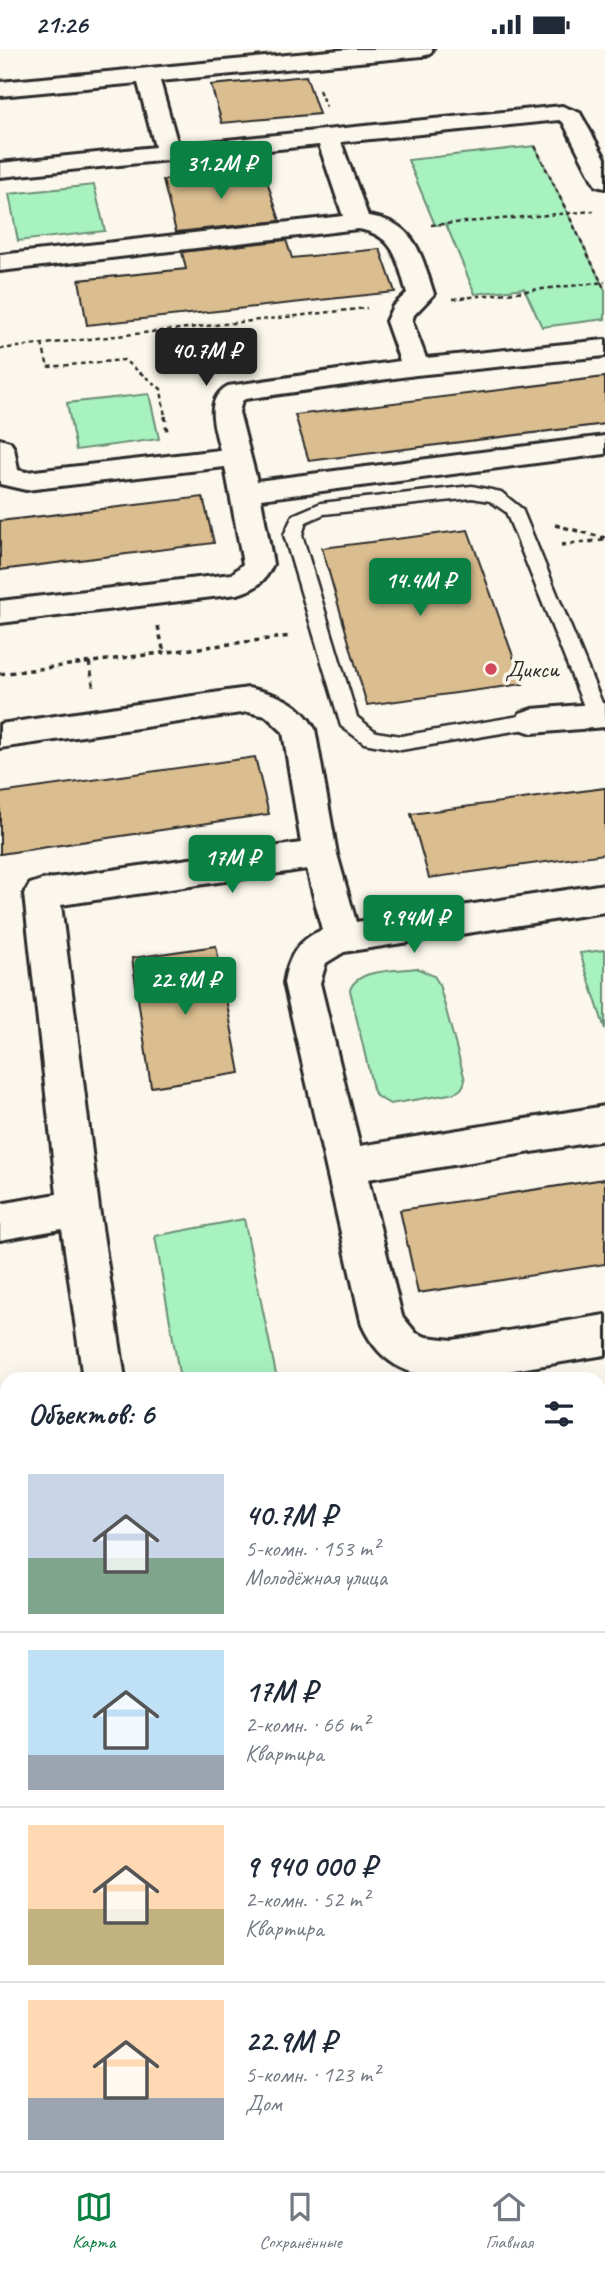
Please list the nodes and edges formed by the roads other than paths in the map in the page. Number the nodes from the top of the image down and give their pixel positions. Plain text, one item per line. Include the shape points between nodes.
1 (422, 49) edge
2 (147, 75) junction
3 (0, 89) edge
4 (328, 138) junction
5 (169, 154) junction
6 (0, 170) edge
7 (605, 181) edge
8 (358, 222) junction
9 (0, 263) edge
10 (605, 348) edge
11 (416, 367) junction
12 (605, 445) edge
13 (0, 449) edge
14 (237, 457) junction
15 (246, 492) junction
16 (0, 613) edge
17 (601, 714) edge
18 (532, 721) joint
19 (0, 736) edge
20 (320, 853) junction
21 (605, 898) edge
22 (342, 937) junction
23 (605, 1123) edge
24 (346, 1166) junction
25 (79, 1207) junction
26 (0, 1221) edge
27 (605, 1335) edge
28 (103, 1372) edge

1 - 2 street
2 - 3 street
2 - 5 street
4 - 5 street
4 - 7 street via 562,113 570,115
4 - 8 street
5 - 6 street
8 - 9 street
8 - 11 street via 376,223 400,237 421,294 402,311 399,321
10 - 11 street
11 - 14 street via 229,397 225,404
12 - 15 street
13 - 14 street via 5,475 26,481
14 - 15 street
15 - 16 street via 258,564 247,580 237,585
17 - 18 street
17 - 18 lane via 513,509 495,496 472,492 321,509 299,519 293,535 348,721 371,738 401,743
19 - 20 street via 248,700 272,704 288,714 299,729
20 - 22 street
20 - 25 street via 42,894
21 - 22 street
22 - 24 street via 320,945 305,963 302,983
23 - 24 street
24 - 27 street via 383,1325 401,1347 424,1357 453,1360
25 - 26 street
25 - 28 street

